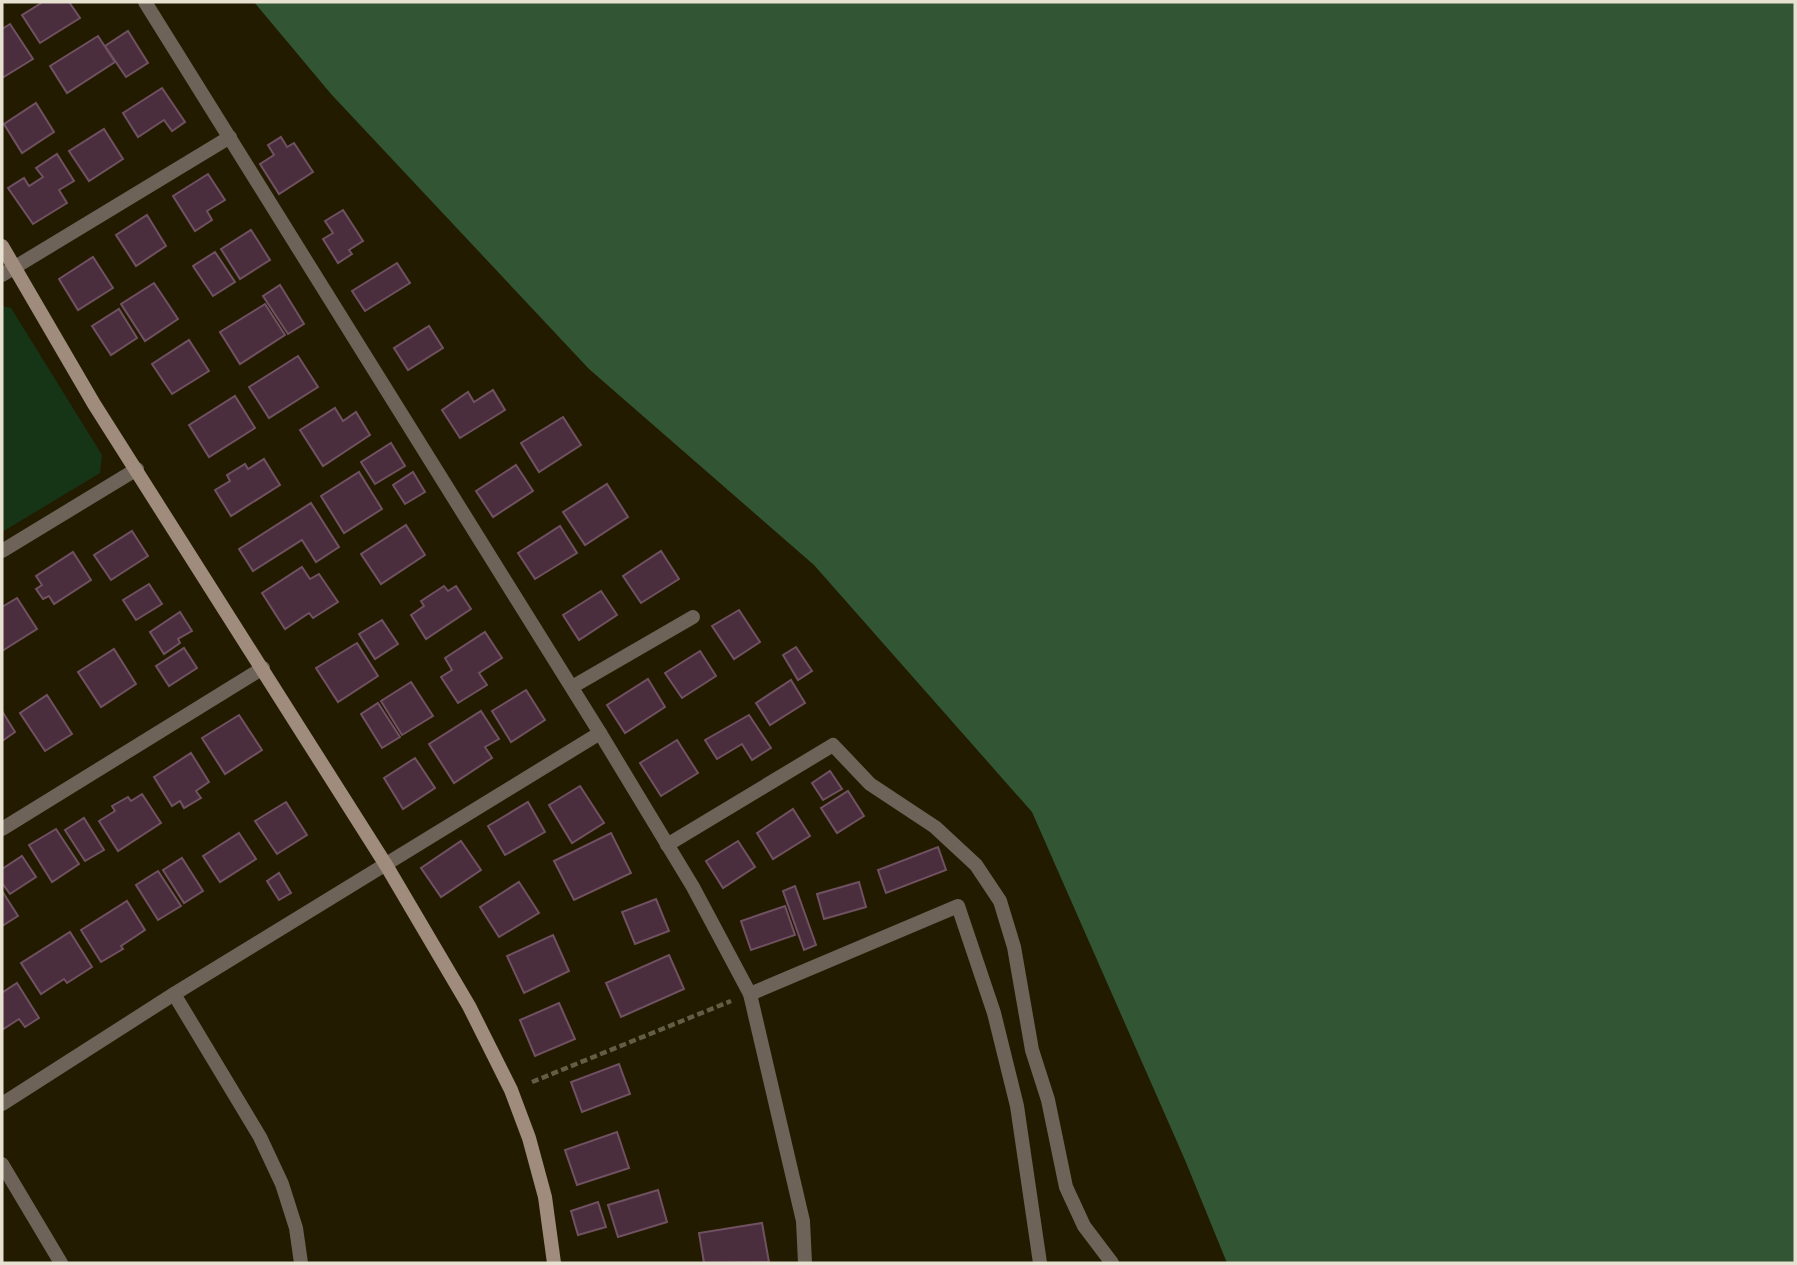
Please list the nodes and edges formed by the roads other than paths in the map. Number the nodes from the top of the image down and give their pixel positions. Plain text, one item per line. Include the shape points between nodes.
1 (145, 2) edge
2 (230, 137) junction
3 (2, 246) edge
4 (8, 271) edge
5 (137, 468) junction
6 (2, 551) edge
7 (692, 617) dead end
8 (263, 668) junction
9 (572, 687) junction
10 (600, 733) junction
11 (2, 829) edge
12 (667, 845) junction
13 (386, 865) junction
14 (174, 994) junction
15 (750, 994) junction
16 (2, 1104) edge
17 (2, 1164) edge
18 (61, 1263) edge
19 (301, 1263) edge
20 (554, 1263) edge
21 (805, 1263) edge
22 (1040, 1263) edge
23 (1112, 1263) edge

1 - 2 street
2 - 4 street
2 - 9 street
3 - 4 street
4 - 5 street
5 - 6 street
5 - 8 street
7 - 9 street
8 - 11 street
8 - 13 street
9 - 10 street
10 - 12 street
10 - 13 street
12 - 15 street
12 - 23 street via 833,745 870,784 935,827 976,865 1000,901 1014,947 1032,1051 1048,1100 1066,1187 1083,1226
13 - 14 street
13 - 20 street via 469,1006 511,1090 545,1198
14 - 16 street
14 - 19 street via 260,1137 282,1184
15 - 21 street via 803,1221
15 - 22 street via 958,906 994,1013 1017,1106
17 - 18 street

